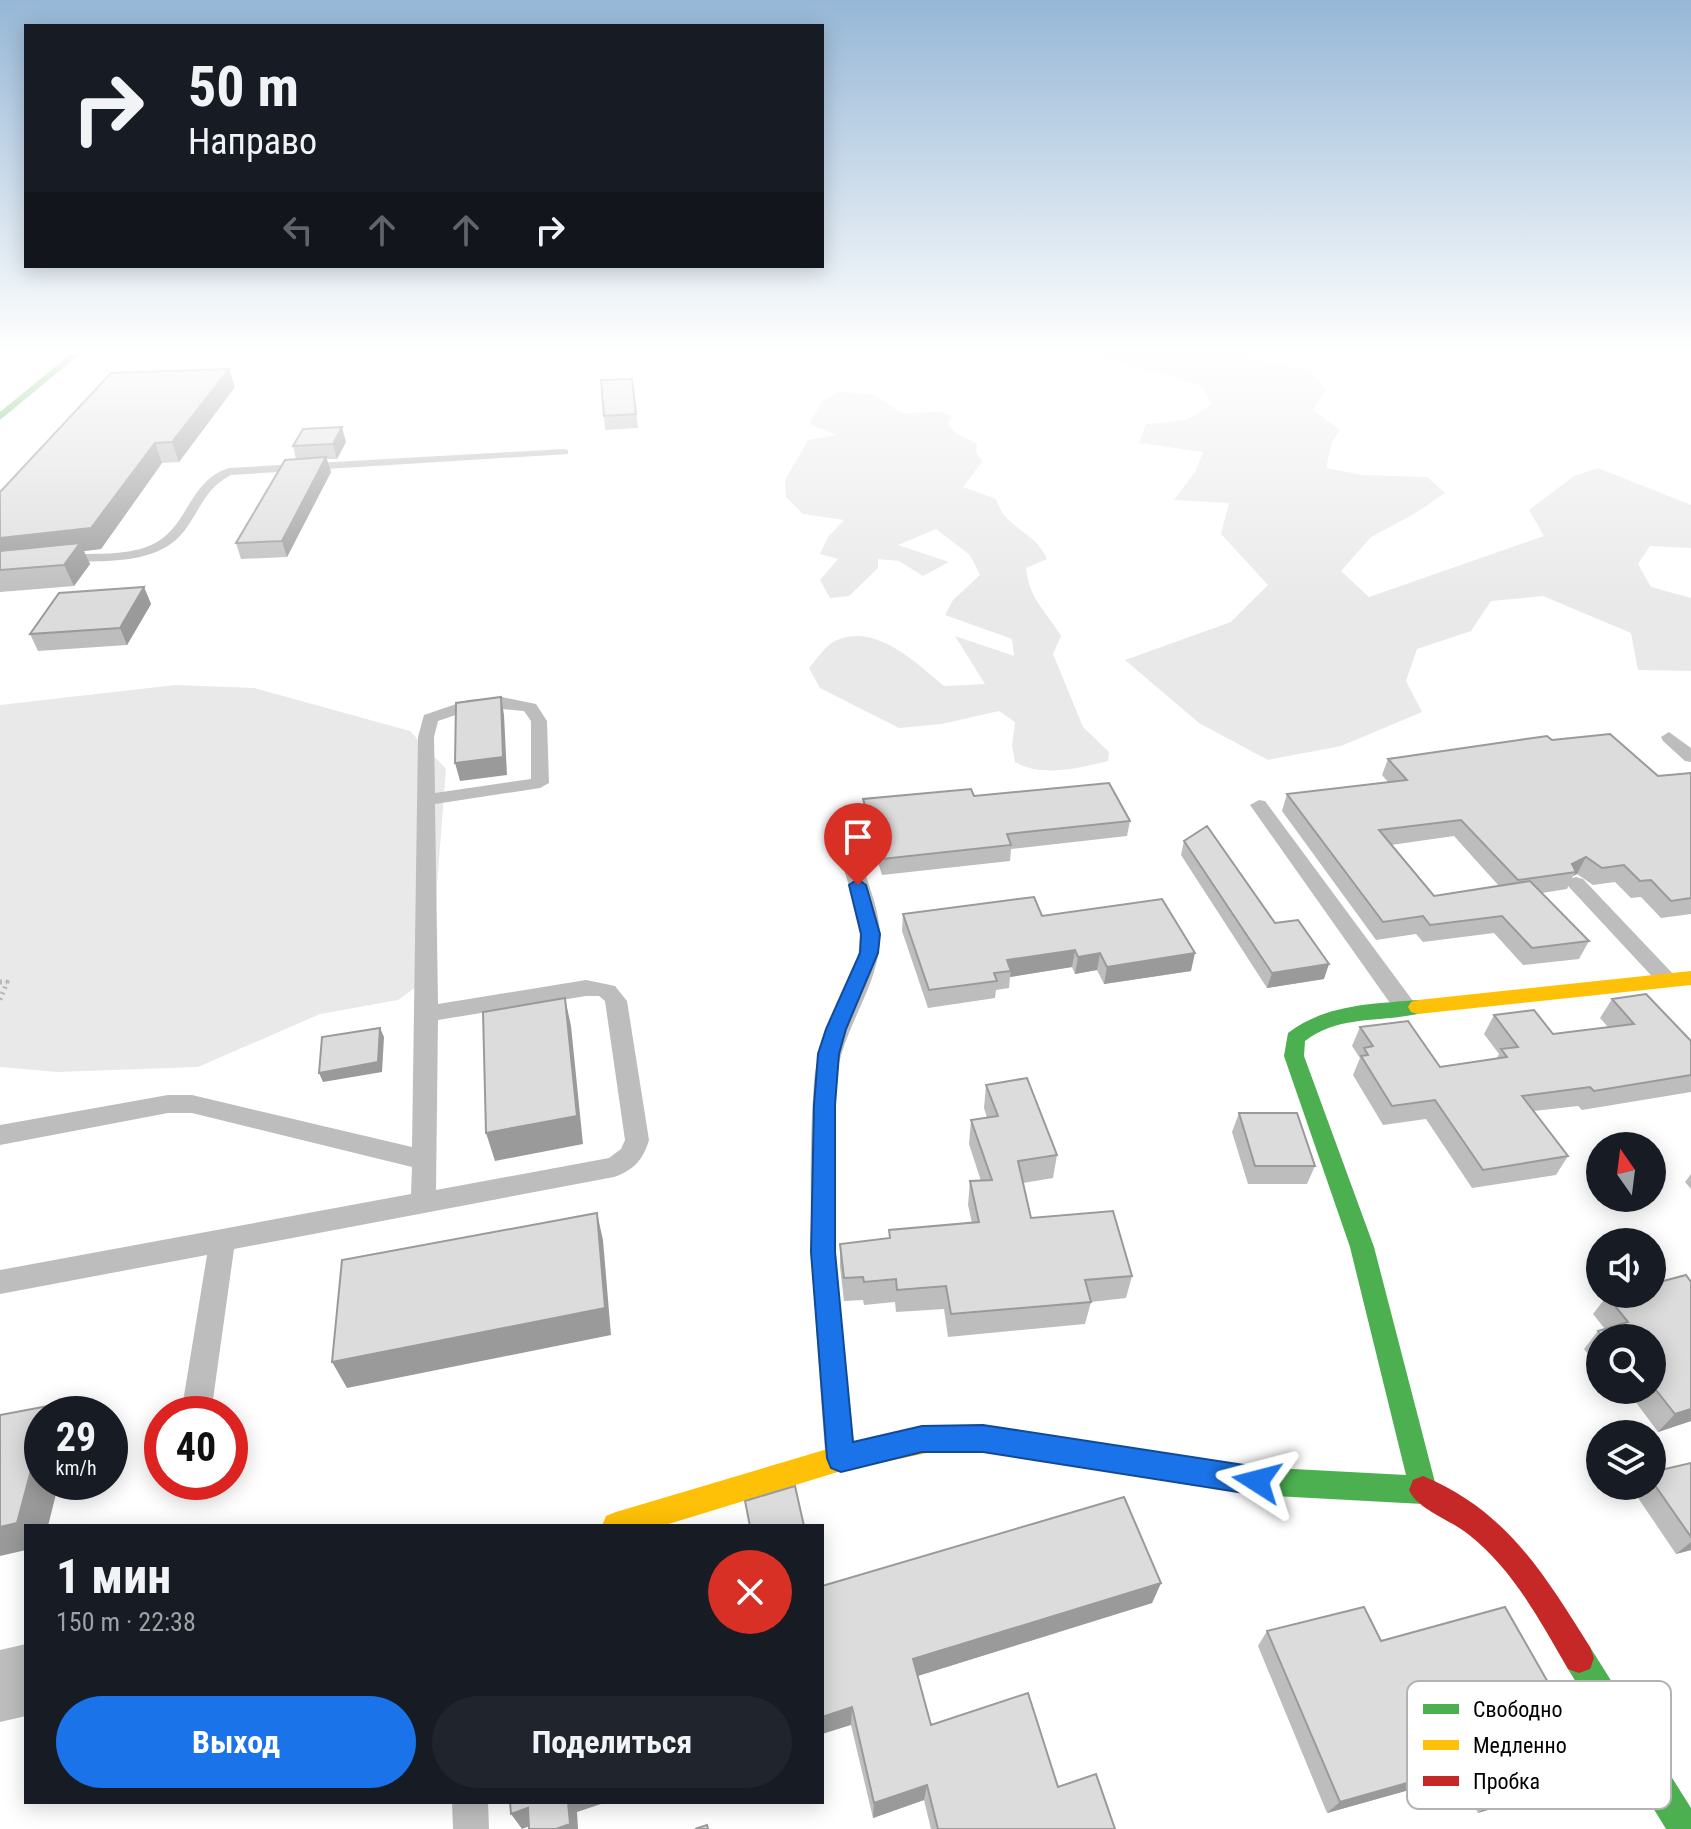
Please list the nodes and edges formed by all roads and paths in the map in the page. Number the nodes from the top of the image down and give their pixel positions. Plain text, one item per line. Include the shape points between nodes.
1 (564, 452) dead end
2 (48, 560) edge
3 (1669, 737) dead end
4 (1691, 757) edge
5 (425, 800) junction
6 (1259, 805) dead end
7 (851, 860) dead end
8 (1576, 883) edge
9 (1691, 978) edge
10 (1668, 981) junction
11 (0, 982) edge
12 (0, 1000) edge
13 (1405, 1007) junction
14 (427, 1014) junction
15 (0, 1135) edge
16 (425, 1160) junction
17 (423, 1205) junction
18 (222, 1242) junction
19 (0, 1282) edge
20 (199, 1396) edge
21 (841, 1458) junction
22 (1423, 1490) junction
23 (623, 1524) edge
24 (24, 1680) edge
25 (1592, 1681) edge
26 (0, 1686) edge
27 (1691, 1765) edge
28 (1671, 1773) edge
29 (470, 1804) edge
30 (1671, 1808) edge
31 (471, 1829) edge
32 (1685, 1829) edge

1 - 2 lane via 229,472 208,482 164,545
3 - 4 lane
5 - 5 lane via 430,718 500,699 530,707 539,721 540,783
5 - 14 lane
6 - 13 lane
7 - 21 lane via 871,934 869,953 832,1041 825,1105 823,1252
8 - 10 lane
9 - 10 street
10 - 13 street
11 - 12 path via 7,982
13 - 22 street via 1309,1025 1295,1038 1294,1056 1362,1247
14 - 16 lane
14 - 17 lane via 586,988 612,993 637,1140 634,1153 614,1167
15 - 16 lane via 192,1104
16 - 17 lane
17 - 18 lane
18 - 19 lane
18 - 20 lane
21 - 22 street via 922,1439 983,1439 1257,1481
21 - 23 street
22 - 25 street via 1467,1511 1502,1540
24 - 26 street
27 - 28 lane
29 - 31 lane
30 - 32 street

